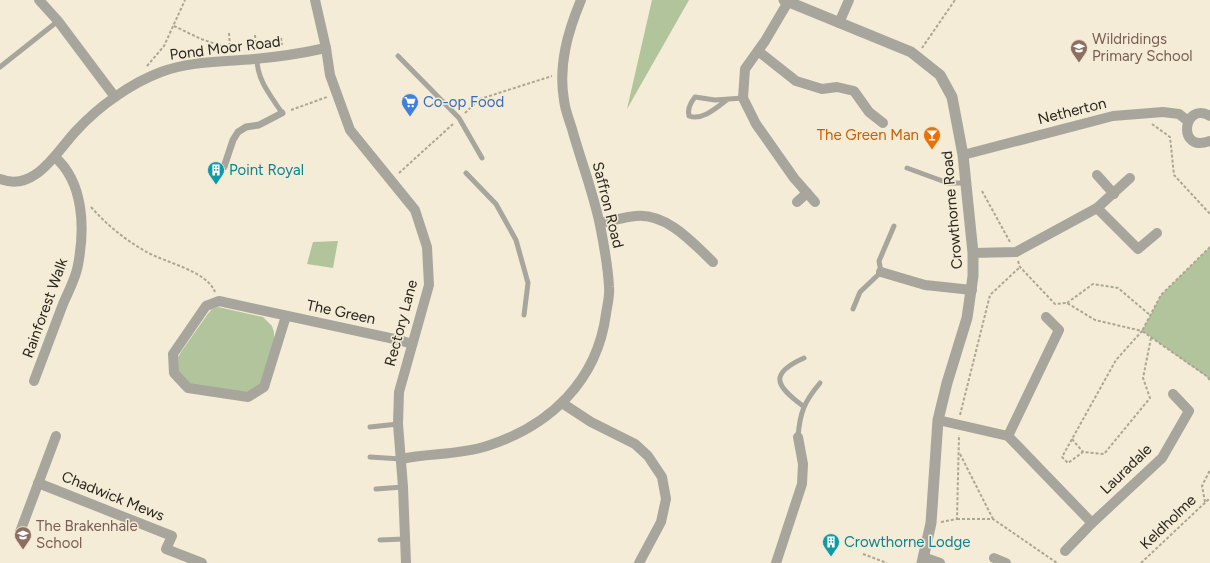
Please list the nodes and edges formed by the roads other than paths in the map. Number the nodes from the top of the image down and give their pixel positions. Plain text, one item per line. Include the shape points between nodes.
1 (39, 0) edge
2 (315, 0) edge
3 (581, 0) edge
4 (849, 0) edge
5 (786, 1) edge
6 (58, 21) junction
7 (839, 23) junction
8 (326, 48) junction
9 (758, 51) junction
10 (256, 55) junction
11 (398, 56) dead end
12 (0, 66) edge
13 (115, 97) junction
14 (743, 98) junction
15 (727, 100) junction
16 (282, 113) joint
17 (1210, 116) edge
18 (1188, 121) junction
19 (883, 123) dead end
20 (1210, 141) edge
21 (963, 155) junction
22 (55, 157) junction
23 (482, 158) dead end
24 (224, 167) dead end
25 (907, 168) dead end
26 (466, 173) dead end
27 (1097, 175) dead end
28 (1130, 178) dead end
29 (0, 179) edge
30 (966, 184) junction
31 (807, 193) junction
32 (1114, 194) junction
33 (797, 202) dead end
34 (815, 202) dead end
35 (1097, 208) junction
36 (600, 223) junction
37 (894, 226) dead end
38 (1157, 233) dead end
39 (973, 253) junction
40 (713, 262) dead end
41 (881, 272) junction
42 (972, 290) junction
43 (853, 309) dead end
44 (524, 315) dead end
45 (286, 316) junction
46 (1046, 317) dead end
47 (412, 344) junction
48 (804, 358) dead end
49 (34, 381) dead end
50 (820, 383) dead end
51 (1173, 394) dead end
52 (562, 403) junction
53 (803, 406) junction
54 (938, 420) junction
55 (398, 424) junction
56 (370, 427) dead end
57 (56, 436) dead end
58 (1008, 436) junction
59 (798, 437) joint
60 (370, 457) dead end
61 (401, 459) junction
62 (38, 483) junction
63 (403, 487) junction
64 (376, 489) dead end
65 (1092, 523) junction
66 (20, 532) dead end
67 (404, 539) junction
68 (380, 540) dead end
69 (1065, 551) dead end
70 (994, 558) dead end
71 (922, 560) edge
72 (202, 563) edge
73 (406, 563) edge
74 (639, 563) edge
75 (776, 563) edge
76 (940, 563) edge
77 (1006, 563) edge

1 - 6 street
2 - 8 street, Rectory Lane
3 - 36 street, Saffron Road via 571,23 564,54 564,100
4 - 7 street
5 - 7 street, Crowthorne Road
5 - 9 street
6 - 12 lane
6 - 13 street
7 - 21 street, Crowthorne Road via 911,52 940,75 952,97
8 - 10 street, Pond Moor Road
8 - 47 street, Rectory Lane via 330,75 350,130 415,210 423,234 428,259 429,285
9 - 14 street via 745,69
9 - 19 street via 796,81 822,89 837,86 854,91 869,112
10 - 13 street, Pond Moor Road via 194,64 162,72
10 - 16 lane via 262,82
11 - 23 lane via 459,118
13 - 22 street, Pond Moor Road via 76,130
14 - 15 lane
14 - 31 street via 756,124
15 - 15 lane via 695,97 691,102 689,116 702,116
16 - 24 street via 238,132 232,140
17 - 18 street via 1196,114
18 - 20 street via 1187,133 1193,141 1203,144
18 - 21 street, Netherton via 1179,114 1163,112 1114,116
21 - 30 street, Crowthorne Road
22 - 29 street, Pond Moor Road via 42,170 24,180 15,182
22 - 49 street, Rainforest Walk via 65,166 73,180 79,201 81,225 78,266
25 - 30 lane via 948,183
26 - 44 lane via 496,204 516,240 528,283
27 - 32 street
28 - 32 street
30 - 39 street, Crowthorne Road
31 - 33 street
31 - 34 street
32 - 35 street
35 - 38 street via 1138,249
35 - 39 street via 1016,252
36 - 40 street via 637,216 662,221 684,233
36 - 52 street, Saffron Road via 609,289 603,336 584,377
37 - 41 lane via 878,261
39 - 42 street, Crowthorne Road
41 - 42 street via 925,285
41 - 43 lane via 860,292
42 - 54 street, Crowthorne Road via 967,318
45 - 45 street, The Green via 219,301 206,306 173,354 174,373 188,388 248,397 264,387
45 - 47 street, The Green
46 - 58 street via 1059,330
47 - 55 street, Rectory Lane via 399,392
48 - 53 lane via 782,372 780,380 780,386 787,394
50 - 53 lane
51 - 65 street, Lauradale via 1189,411 1162,458
52 - 61 street, Saffron Road via 522,431 486,447
52 - 74 street via 635,444 648,456 662,477 666,500 661,522
53 - 59 lane via 799,417
54 - 58 street
54 - 71 street, Crowthorne Road via 931,523
55 - 56 lane
55 - 61 street, Rectory Lane
57 - 62 street, Chadwick Mews
58 - 65 street
59 - 75 street via 803,464 802,484
60 - 61 lane
61 - 63 street, Rectory Lane
62 - 66 street, Chadwick Mews
62 - 72 street, Chadwick Mews via 172,536 166,549
63 - 64 lane
63 - 67 street, Rectory Lane
65 - 69 street, Lauradale
67 - 68 lane
67 - 73 street, Rectory Lane
70 - 77 street
71 - 76 street

